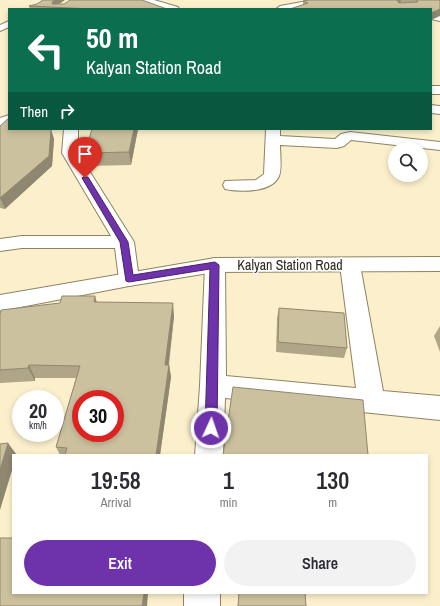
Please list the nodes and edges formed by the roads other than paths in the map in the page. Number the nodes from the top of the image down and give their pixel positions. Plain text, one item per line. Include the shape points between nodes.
1 (145, 0) edge
2 (326, 0) edge
3 (172, 8) edge
4 (285, 8) edge
5 (8, 25) edge
6 (2, 34) edge
7 (65, 133) edge
8 (273, 134) edge
9 (440, 146) edge
10 (231, 185) dead end
11 (124, 242) junction
12 (0, 245) edge
13 (350, 264) junction
14 (440, 264) edge
15 (215, 265) junction
16 (129, 279) junction
17 (0, 303) edge
18 (213, 386) junction
19 (371, 400) junction
20 (440, 408) edge
21 (210, 454) edge
22 (202, 594) edge
23 (202, 606) edge

1 - 3 street
2 - 4 street
5 - 6 street
7 - 11 street via 70,153
8 - 9 street via 337,144 344,137 350,136
8 - 10 street via 272,175 269,179 255,184
11 - 12 street via 22,242
11 - 16 street
13 - 14 street, Kalyan Station Road
13 - 15 street, Kalyan Station Road
13 - 19 street
15 - 16 street, Kalyan Station Road
15 - 18 street
16 - 17 street, Kalyan Station Road
18 - 19 street
18 - 21 street
19 - 20 street
22 - 23 street

